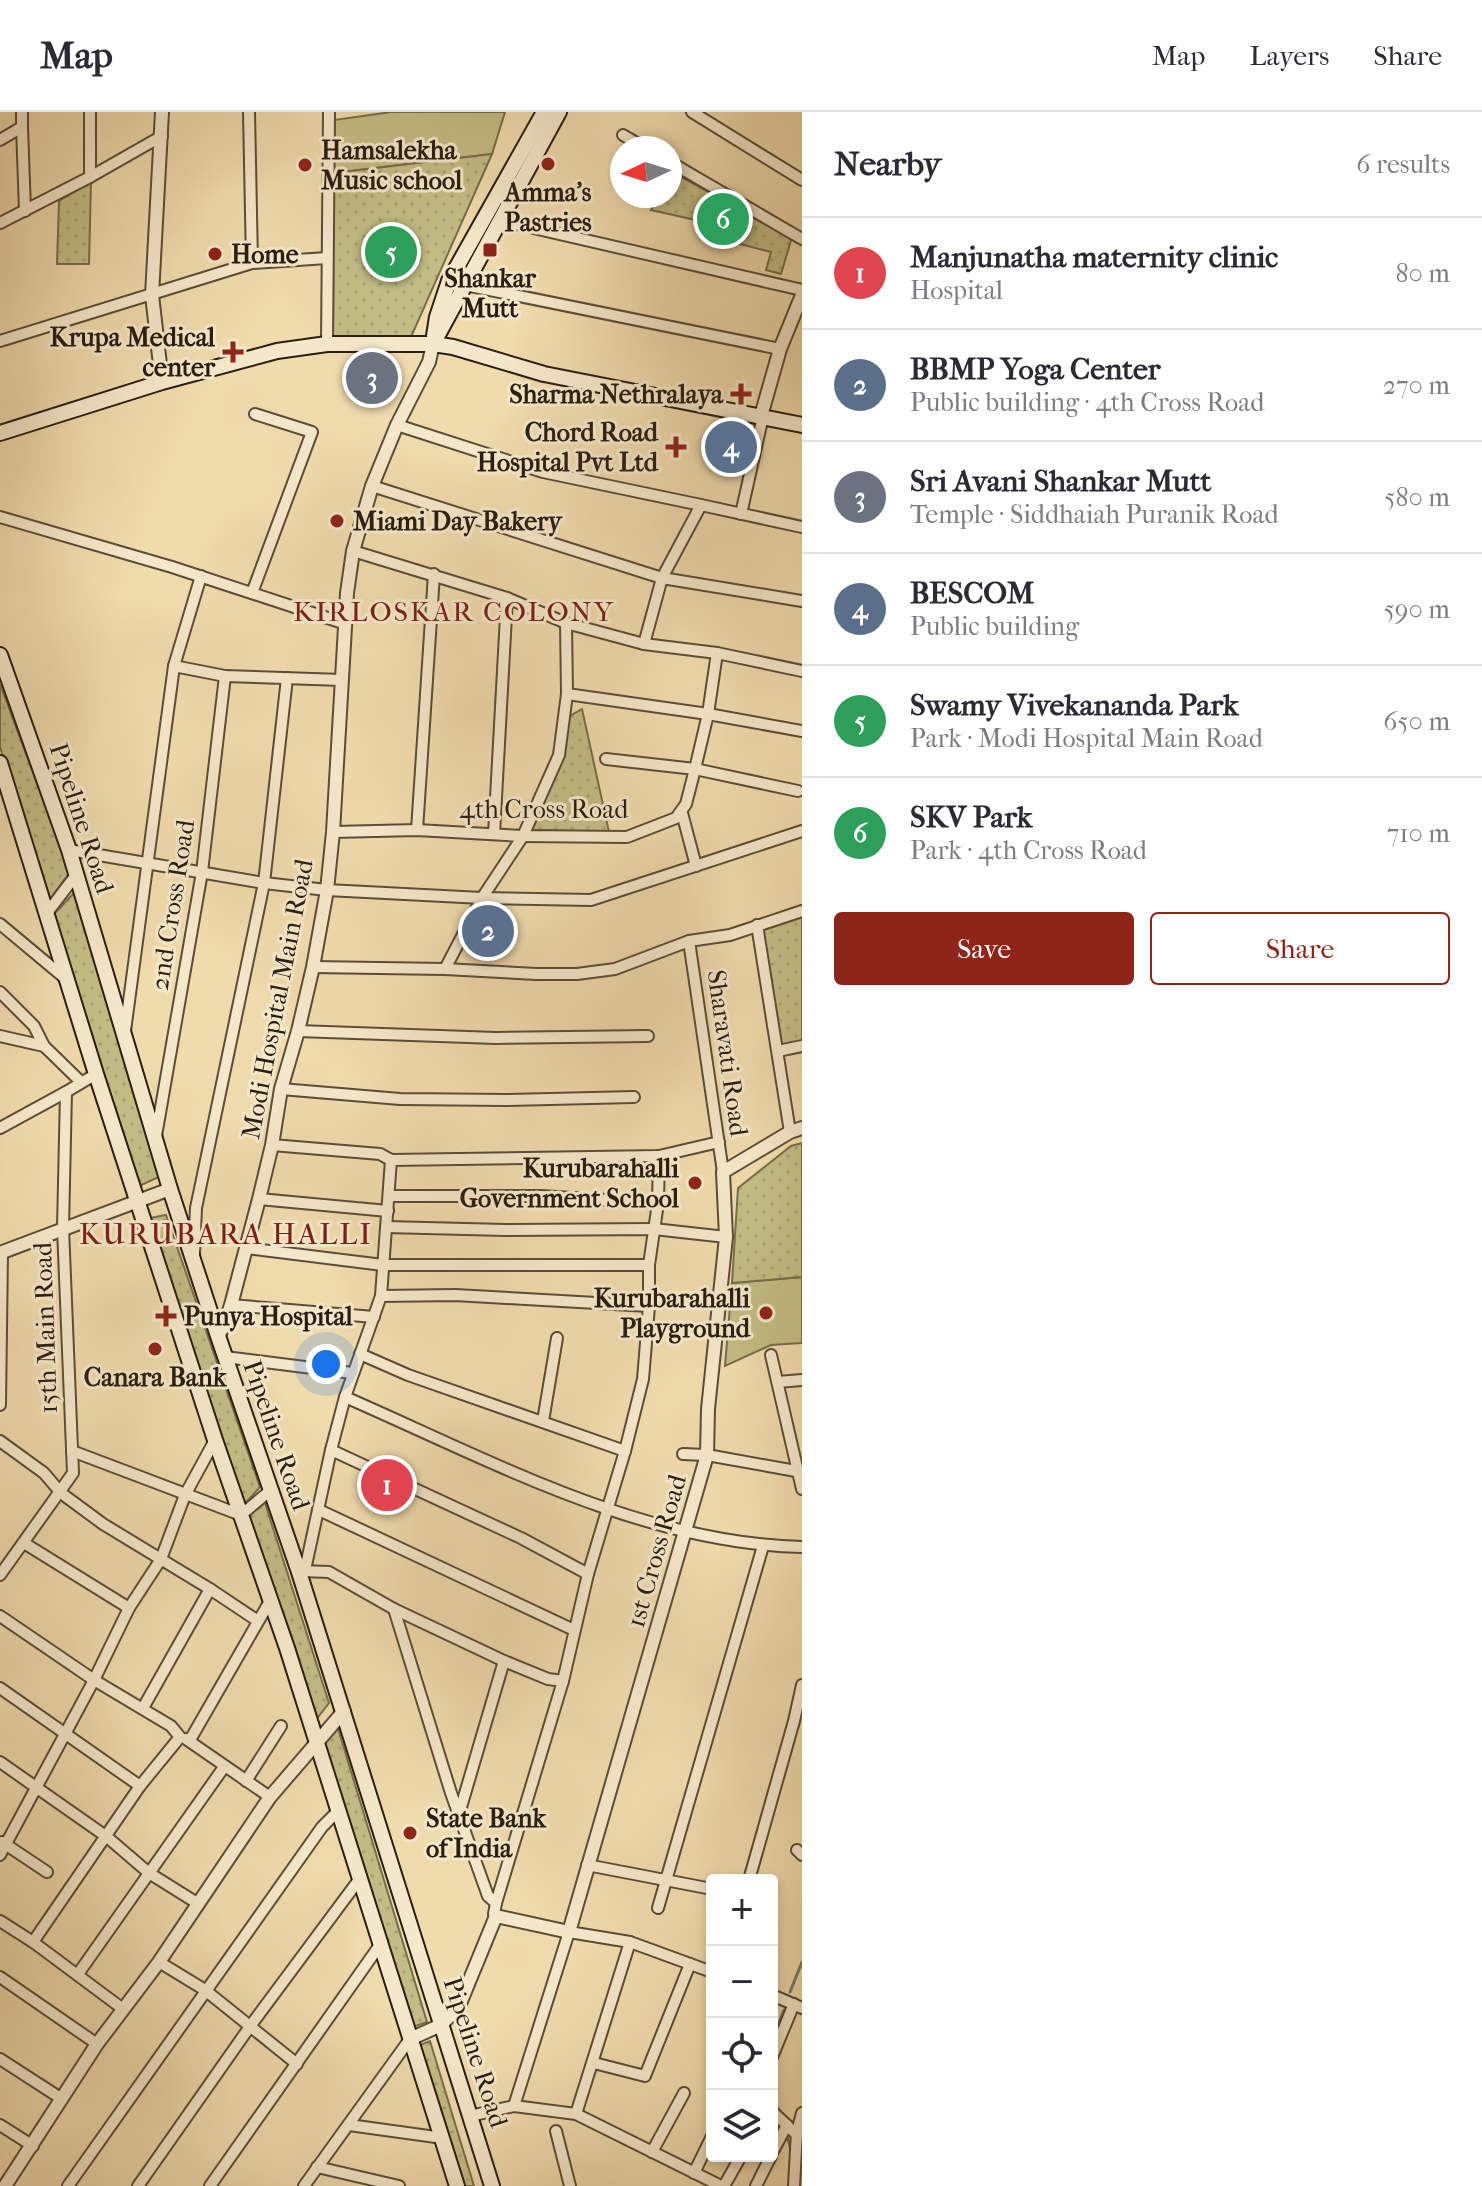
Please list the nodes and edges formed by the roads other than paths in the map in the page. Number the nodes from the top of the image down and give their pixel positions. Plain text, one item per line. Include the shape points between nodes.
1 (22, 112) edge
2 (90, 112) edge
3 (162, 112) edge
4 (249, 112) edge
5 (329, 112) edge
6 (544, 112) edge
7 (559, 112) edge
8 (692, 112) edge
9 (22, 127) junction
10 (162, 136) junction
11 (0, 140) edge
12 (682, 169) edge
13 (90, 177) junction
14 (802, 180) edge
15 (25, 211) junction
16 (499, 220) junction
17 (0, 223) edge
18 (802, 239) edge
19 (327, 258) junction
20 (252, 263) junction
21 (465, 285) junction
22 (802, 292) edge
23 (152, 295) junction
24 (0, 341) edge
25 (327, 344) junction
26 (433, 344) junction
27 (780, 349) junction
28 (162, 382) junction
29 (255, 414) dead end
30 (762, 416) junction
31 (397, 425) junction
32 (802, 425) edge
33 (0, 433) edge
34 (372, 486) junction
35 (701, 505) junction
36 (741, 514) junction
37 (0, 517) edge
38 (802, 527) edge
39 (353, 551) junction
40 (434, 574) junction
41 (201, 576) junction
42 (662, 578) junction
43 (252, 593) junction
44 (507, 598) junction
45 (802, 601) edge
46 (566, 623) junction
47 (346, 624) junction
48 (644, 644) junction
49 (717, 653) junction
50 (0, 655) edge
51 (174, 666) junction
52 (802, 671) edge
53 (225, 676) junction
54 (287, 678) junction
55 (342, 680) junction
56 (567, 694) junction
57 (708, 714) junction
58 (802, 731) edge
59 (606, 759) dead end
60 (0, 763) edge
61 (695, 769) junction
62 (4, 791) edge
63 (798, 791) dead end
64 (682, 813) junction
65 (417, 830) junction
66 (802, 831) edge
67 (333, 832) junction
68 (494, 834) junction
69 (523, 836) junction
70 (69, 850) junction
71 (145, 865) junction
72 (696, 866) junction
73 (202, 872) junction
74 (76, 875) junction
75 (264, 883) junction
76 (327, 890) junction
77 (482, 898) junction
78 (802, 911) edge
79 (47, 913) junction
80 (0, 924) edge
81 (757, 925) junction
82 (689, 941) junction
83 (313, 967) junction
84 (445, 969) junction
85 (66, 979) junction
86 (0, 992) edge
87 (298, 1031) junction
88 (0, 1036) edge
89 (648, 1036) dead end
90 (124, 1037) junction
91 (44, 1046) junction
92 (802, 1046) edge
93 (778, 1051) junction
94 (96, 1074) junction
95 (81, 1082) junction
96 (281, 1089) junction
97 (66, 1092) junction
98 (634, 1097) dead end
99 (0, 1127) edge
100 (796, 1130) edge
101 (155, 1141) junction
102 (719, 1142) junction
103 (272, 1145) junction
104 (659, 1156) junction
105 (391, 1160) junction
106 (723, 1172) junction
107 (170, 1189) junction
108 (389, 1196) junction
109 (259, 1199) junction
110 (137, 1201) junction
111 (658, 1203) junction
112 (388, 1211) junction
113 (386, 1227) junction
114 (63, 1228) junction
115 (654, 1229) junction
116 (726, 1237) junction
117 (246, 1248) junction
118 (1, 1253) edge
119 (194, 1260) junction
120 (383, 1265) junction
121 (649, 1265) junction
122 (381, 1296) junction
123 (231, 1305) junction
124 (649, 1306) junction
125 (374, 1317) junction
126 (0, 1328) edge
127 (218, 1336) junction
128 (557, 1338) dead end
129 (360, 1354) junction
130 (771, 1355) dead end
131 (225, 1357) junction
132 (352, 1373) junction
133 (802, 1380) edge
134 (778, 1382) junction
135 (345, 1397) junction
136 (0, 1405) edge
137 (543, 1421) junction
138 (802, 1437) edge
139 (789, 1438) junction
140 (215, 1440) junction
141 (0, 1441) edge
142 (331, 1450) junction
143 (72, 1451) junction
144 (625, 1451) junction
145 (683, 1454) dead end
146 (707, 1455) junction
147 (796, 1471) junction
148 (272, 1489) junction
149 (802, 1489) edge
150 (61, 1493) junction
151 (185, 1495) junction
152 (607, 1509) junction
153 (319, 1510) junction
154 (241, 1515) junction
155 (684, 1530) junction
156 (24, 1543) junction
157 (763, 1546) junction
158 (802, 1547) edge
159 (161, 1559) junction
160 (302, 1571) junction
161 (588, 1574) junction
162 (0, 1575) edge
163 (210, 1589) junction
164 (270, 1601) junction
165 (129, 1608) junction
166 (394, 1609) junction
167 (0, 1616) edge
168 (258, 1621) junction
169 (574, 1630) junction
170 (504, 1661) junction
171 (94, 1680) junction
172 (563, 1681) junction
173 (802, 1685) edge
174 (0, 1688) edge
175 (143, 1708) junction
176 (344, 1711) junction
177 (281, 1726) dead end
178 (64, 1735) junction
179 (185, 1738) junction
180 (317, 1742) junction
181 (0, 1762) edge
182 (224, 1767) junction
183 (246, 1781) junction
184 (140, 1786) junction
185 (35, 1787) junction
186 (270, 1797) junction
187 (339, 1810) junction
188 (459, 1814) junction
189 (107, 1837) junction
190 (3, 1842) edge
191 (0, 1855) edge
192 (587, 1865) junction
193 (47, 1872) dead end
194 (149, 1873) junction
195 (751, 1874) edge
196 (361, 1877) junction
197 (667, 1879) junction
198 (706, 1888) edge
199 (197, 1903) junction
200 (658, 1908) dead end
201 (496, 1910) junction
202 (0, 1921) edge
203 (569, 1932) junction
204 (33, 1942) junction
205 (382, 1942) junction
206 (630, 1942) junction
207 (159, 1962) junction
208 (690, 1964) junction
209 (706, 1970) edge
210 (78, 1974) junction
211 (0, 1977) edge
212 (205, 1990) junction
213 (778, 1998) edge
214 (798, 2006) edge
215 (123, 2009) junction
216 (251, 2025) junction
217 (441, 2025) junction
218 (410, 2039) junction
219 (97, 2044) junction
220 (778, 2045) edge
221 (0, 2059) edge
222 (594, 2063) junction
223 (297, 2064) junction
224 (684, 2093) dead end
225 (62, 2099) junction
226 (514, 2106) junction
227 (802, 2113) edge
228 (576, 2114) junction
229 (470, 2116) junction
230 (778, 2116) edge
231 (0, 2125) edge
232 (349, 2125) junction
233 (796, 2130) edge
234 (556, 2131) dead end
235 (443, 2138) junction
236 (33, 2146) junction
237 (706, 2148) edge
238 (778, 2148) edge
239 (652, 2152) junction
240 (737, 2162) edge
241 (768, 2162) edge
242 (317, 2167) junction
243 (694, 2173) junction
244 (5, 2186) edge
245 (68, 2186) edge
246 (138, 2186) edge
247 (210, 2186) edge
248 (304, 2186) edge
249 (399, 2186) edge
250 (457, 2186) edge
251 (492, 2186) edge
252 (570, 2186) edge
253 (723, 2186) edge
254 (756, 2186) edge
255 (794, 2186) edge

1 - 9 street
2 - 13 street
3 - 10 street
4 - 20 street
5 - 19 street
6 - 26 main road, Modi Hospital Main Road via 449,281
7 - 16 main road, Modi Hospital Main Road
8 - 14 street
9 - 11 street
9 - 15 street
10 - 13 street
10 - 23 street
12 - 18 street
13 - 15 street
15 - 17 street
16 - 21 main road, Modi Hospital Main Road
16 - 22 street
19 - 20 street
19 - 25 street
20 - 23 street
21 - 26 main road, Modi Hospital Main Road
21 - 27 street
22 - 27 street
23 - 24 street
23 - 28 street
25 - 26 main road
25 - 28 main road via 277,351
26 - 30 main road via 544,374
26 - 31 street, Modi Hospital Main Road
27 - 30 street
28 - 33 main road
29 - 43 street via 312,432
30 - 32 main road
30 - 36 street
31 - 34 street, Modi Hospital Main Road
31 - 35 street via 543,472
34 - 39 street, Modi Hospital Main Road
34 - 42 street
35 - 36 street
35 - 42 street
36 - 38 street
37 - 41 street
39 - 40 street
39 - 47 street, Modi Hospital Main Road
40 - 44 street
40 - 65 street
41 - 43 street
41 - 51 street
42 - 45 street
42 - 48 street
43 - 47 street
44 - 46 street
44 - 68 street
46 - 48 street
46 - 56 street
47 - 55 street, Modi Hospital Main Road
48 - 49 street
49 - 52 street
49 - 57 street
50 - 70 main road, Pipeline Road
51 - 53 street
51 - 71 street
53 - 54 street
53 - 73 street, 2nd Cross Road
54 - 55 street
54 - 75 street
55 - 67 street, Modi Hospital Main Road
56 - 57 street
56 - 69 street via 559,755
57 - 58 street
57 - 61 street
59 - 61 street
60 - 62 main road
61 - 63 street
61 - 64 street
62 - 79 main road
64 - 69 street, 4th Cross Road via 627,837
64 - 72 street
65 - 67 street, 4th Cross Road
65 - 68 street, 4th Cross Road
66 - 72 street
67 - 76 street, Modi Hospital Main Road
68 - 69 street, 4th Cross Road
69 - 77 street
70 - 71 street
70 - 74 main road, Pipeline Road
71 - 73 street
71 - 90 street
72 - 77 street via 591,900
73 - 75 street
73 - 101 street, 2nd Cross Road
74 - 79 street
74 - 90 main road, Pipeline Road
75 - 76 street
75 - 119 street via 196,1208
76 - 77 street
76 - 83 street, Modi Hospital Main Road
77 - 84 street
78 - 81 street
79 - 85 main road
80 - 85 street
81 - 82 street
81 - 93 street
82 - 84 street via 615,969 590,972
82 - 102 street, Sharavati Road
83 - 84 street
83 - 87 street, Modi Hospital Main Road
85 - 94 main road
86 - 91 street via 34,1026
87 - 89 street via 496,1038
87 - 96 street, Modi Hospital Main Road
88 - 91 street
90 - 101 main road, Pipeline Road
91 - 95 street
92 - 93 street
93 - 100 street
94 - 95 street
94 - 110 main road
95 - 97 street
96 - 98 street via 400,1099
96 - 103 street, Modi Hospital Main Road
97 - 99 street
97 - 114 street, 15th Main Road
100 - 106 street
101 - 107 main road, Pipeline Road
102 - 104 street
102 - 106 street, Sharavati Road
103 - 105 street via 380,1154
103 - 109 street, Modi Hospital Main Road
104 - 105 street
104 - 111 street
105 - 108 street
106 - 116 street, 1st Cross Road
107 - 110 street
107 - 119 main road, Pipeline Road
108 - 111 street
108 - 112 street
109 - 112 street
109 - 117 street, Modi Hospital Main Road
110 - 114 street
110 - 140 main road
111 - 115 street
112 - 113 street
113 - 115 street
113 - 120 street
114 - 118 street
114 - 143 street, 15th Main Road
115 - 116 street
115 - 121 street
116 - 146 street, 1st Cross Road
117 - 120 street
117 - 123 street, Modi Hospital Main Road
118 - 126 street
119 - 127 main road, Pipeline Road
120 - 121 street
120 - 122 street
121 - 124 street
122 - 124 street
122 - 125 street
123 - 125 street
123 - 127 street, Modi Hospital Main Road
124 - 144 street via 643,1379
125 - 129 street
126 - 136 street
127 - 131 main road, Pipeline Road
128 - 137 street
129 - 132 street
129 - 137 street
130 - 134 street
131 - 132 street
131 - 148 main road, Pipeline Road
132 - 135 street
133 - 134 street
134 - 139 street
135 - 142 street
135 - 152 street
137 - 144 street
138 - 139 street
139 - 147 street
140 - 151 street
140 - 154 main road
141 - 150 street via 44,1473
142 - 153 street
142 - 161 street
143 - 150 street, 15th Main Road via 73,1473
143 - 151 street
144 - 152 street
145 - 146 street
146 - 147 street
146 - 155 street, 1st Cross Road
147 - 149 street
148 - 154 street
148 - 160 main road, Pipeline Road
150 - 156 street, 15th Main Road
150 - 159 street
151 - 154 street
151 - 159 street
152 - 155 street
152 - 161 street
153 - 160 street
153 - 169 street
154 - 164 main road
155 - 157 street
155 - 192 street, 1st Cross Road
156 - 162 street, 15th Main Road
156 - 165 street
157 - 158 street
157 - 197 street
159 - 163 street
159 - 165 street
160 - 166 street via 329,1572
160 - 176 main road, Pipeline Road
161 - 169 street
163 - 168 street
163 - 175 street
164 - 168 street
164 - 180 main road
165 - 171 street
166 - 170 street
166 - 188 street
167 - 171 street
168 - 179 street
169 - 172 street
170 - 172 street
170 - 188 street
171 - 175 street
171 - 178 street
172 - 201 street
173 - 195 street
174 - 178 street
175 - 179 street
176 - 180 street
176 - 217 main road, Pipeline Road
177 - 183 street
178 - 184 street
178 - 185 street
179 - 182 street
179 - 184 street
180 - 186 street
180 - 187 main road
181 - 185 street
182 - 183 street
182 - 194 street
183 - 186 street
184 - 189 street
185 - 189 street
185 - 190 street
186 - 199 street
187 - 196 main road
187 - 212 street
188 - 201 street
189 - 194 street
189 - 204 street
190 - 191 street
190 - 193 street
192 - 197 street
192 - 203 street, 1st Cross Road
194 - 199 street
194 - 210 street
196 - 205 main road
196 - 216 street
197 - 198 street
197 - 200 street
199 - 207 street
201 - 203 street
201 - 217 street via 459,2006
202 - 204 street
203 - 206 street
203 - 226 street
204 - 210 street
205 - 218 main road
205 - 223 street
206 - 208 street
206 - 222 street
207 - 212 street
207 - 215 street
208 - 209 street
208 - 222 street via 645,2076
210 - 215 street
211 - 219 street
212 - 216 street
212 - 245 street
213 - 214 street
214 - 220 street
215 - 219 street
216 - 223 street
216 - 246 street
217 - 218 street
217 - 229 main road, Pipeline Road
218 - 232 street
218 - 235 main road
219 - 225 street
221 - 225 street
222 - 228 street
223 - 247 street
224 - 239 street
225 - 236 street
226 - 228 street
226 - 229 street
227 - 233 street
228 - 239 street
229 - 251 main road, Pipeline Road
230 - 233 street
231 - 236 street
232 - 235 street
232 - 242 street
233 - 238 street
233 - 255 street
234 - 252 street
235 - 250 main road
236 - 244 street
237 - 243 street
239 - 243 street
240 - 253 street
241 - 254 street
242 - 248 street
242 - 249 street
243 - 253 street

